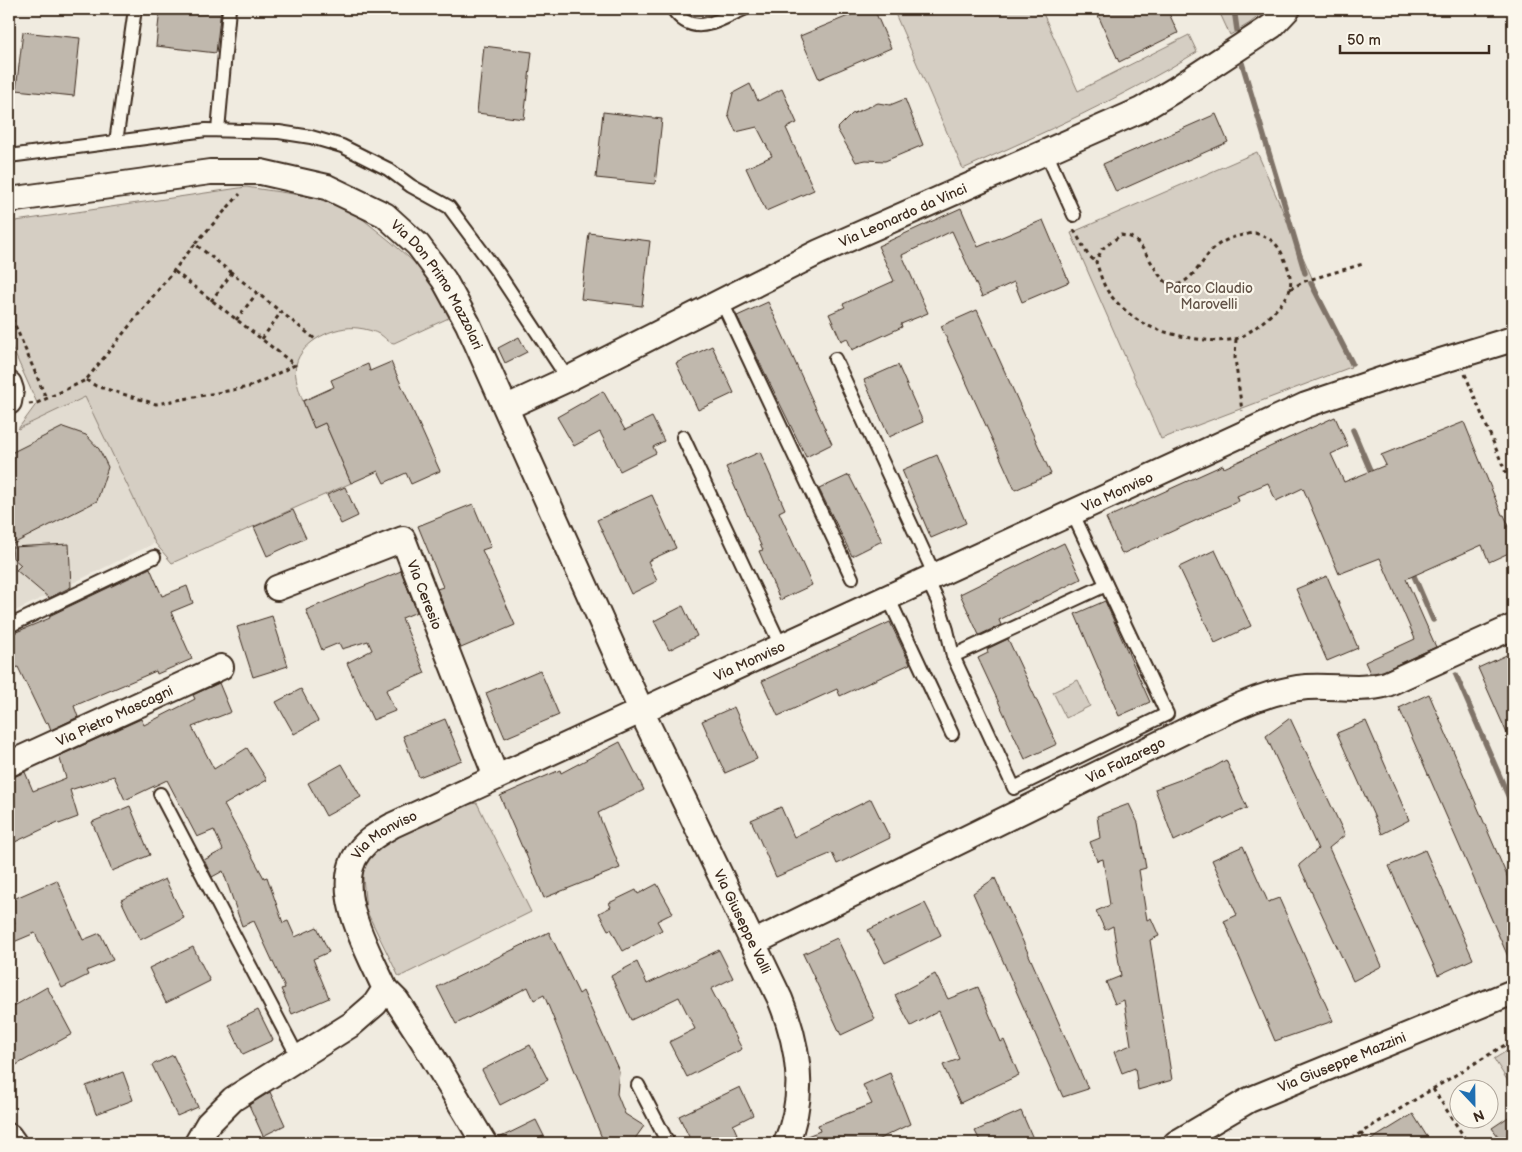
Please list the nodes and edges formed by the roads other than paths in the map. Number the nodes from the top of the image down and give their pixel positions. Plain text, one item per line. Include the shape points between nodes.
1 (135, 9) edge
2 (229, 9) edge
3 (673, 9) edge
4 (744, 9) edge
5 (1288, 9) edge
6 (218, 130) junction
7 (116, 142) junction
8 (1046, 152) junction
9 (9, 156) edge
10 (9, 200) edge
11 (1074, 215) road end
12 (721, 300) junction
13 (1513, 339) edge
14 (834, 359) dead end
15 (568, 379) junction
16 (507, 406) junction
17 (683, 437) dead end
18 (1072, 512) junction
19 (154, 557) dead end
20 (931, 577) junction
21 (852, 578) dead end
22 (1106, 585) junction
23 (276, 588) dead end
24 (888, 597) junction
25 (9, 626) edge
26 (1513, 627) edge
27 (780, 646) junction
28 (953, 656) junction
29 (221, 667) dead end
30 (642, 710) junction
31 (952, 734) dead end
32 (9, 764) edge
33 (496, 777) junction
34 (160, 794) dead end
35 (753, 944) junction
36 (385, 990) junction
37 (1513, 992) edge
38 (298, 1057) junction
39 (638, 1085) dead end
40 (9, 1136) edge
41 (14, 1143) edge
42 (197, 1143) edge
43 (484, 1143) edge
44 (668, 1143) edge
45 (786, 1143) edge
46 (1176, 1143) edge

1 - 7 lane
2 - 6 lane
3 - 4 lane via 682,20 696,26
5 - 8 street, Via Leonardo da Vinci via 1272,26 1141,110
6 - 7 lane
6 - 15 lane via 279,132 342,146 449,207 498,273
7 - 9 lane
8 - 11 lane
8 - 12 street, Via Leonardo da Vinci via 819,252
10 - 16 street, Via Don Primo Mazzolari via 210,172 261,172 327,187 385,215 418,245 461,310
12 - 15 street, Via Leonardo da Vinci
12 - 21 lane
13 - 18 street, Via Monviso via 1306,405
14 - 20 lane
15 - 16 street, Via Leonardo da Vinci
16 - 30 street, Via Don Primo Mazzolari
17 - 27 lane
18 - 20 street, Via Monviso
18 - 22 lane
19 - 25 lane
20 - 24 street, Via Monviso
20 - 28 lane
22 - 28 lane
22 - 28 lane via 1167,714 1014,788
23 - 33 street, Via Ceresio via 403,540
24 - 27 street, Via Monviso
24 - 31 lane
26 - 35 street, Via Falzarego via 1373,688 1290,689 1262,697 1177,734
27 - 30 street, Via Monviso
29 - 32 street, Via Pietro Mascagni
30 - 33 street, Via Monviso
30 - 35 street, Via Giuseppe Valli
33 - 36 street, Via Monviso via 392,825 358,851 348,882 349,901
34 - 38 lane
35 - 45 street, Via Giuseppe Valli via 786,1013 796,1053 798,1101
36 - 38 street via 360,1018
36 - 43 street, Via Monviso via 397,1001 423,1041
37 - 46 street, Via Giuseppe Mazzini via 1249,1100
38 - 42 street via 232,1099 213,1118
39 - 44 lane
40 - 41 street

